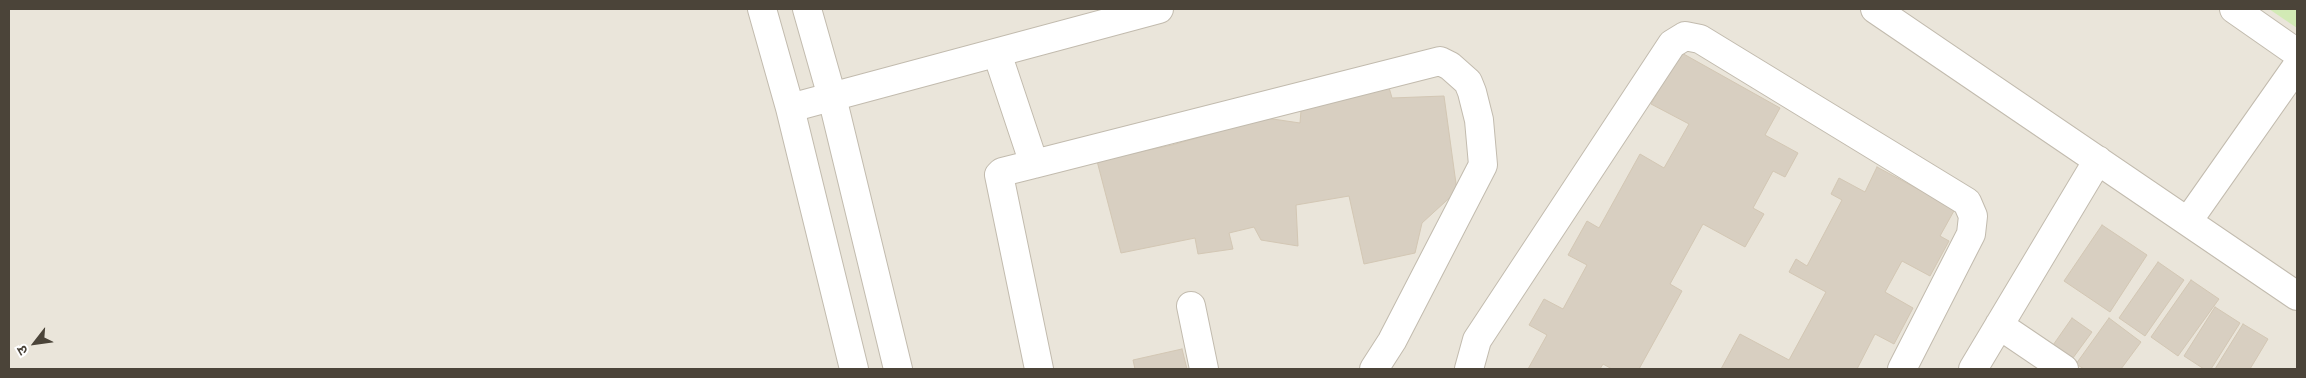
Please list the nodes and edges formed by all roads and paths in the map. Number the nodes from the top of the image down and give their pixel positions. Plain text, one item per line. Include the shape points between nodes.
1 (762, 9) edge
2 (807, 9) edge
3 (1160, 9) edge
4 (1875, 9) edge
5 (2234, 9) edge
6 (997, 52) junction
7 (2297, 52) edge
8 (2297, 66) edge
9 (832, 97) junction
10 (790, 108) junction
11 (2098, 160) junction
12 (1034, 164) junction
13 (2188, 222) junction
14 (2297, 296) edge
15 (1191, 306) dead end
16 (1999, 325) junction
17 (854, 369) edge
18 (898, 369) edge
19 (1039, 369) edge
20 (1204, 369) edge
21 (1374, 369) edge
22 (1469, 369) edge
23 (1902, 369) edge
24 (1973, 369) edge
25 (2064, 369) edge

1 - 10 street
2 - 9 street
3 - 6 street
4 - 11 street
5 - 7 street
6 - 9 street
6 - 12 street
8 - 13 street
9 - 10 street
9 - 18 street
10 - 17 street
11 - 13 street
11 - 16 street
12 - 19 street via 1000,175
12 - 21 street via 1440,61 1450,66 1468,82 1472,92 1479,120 1483,165 1392,341
13 - 14 street
15 - 20 street
16 - 24 street
16 - 25 street
22 - 23 street via 1477,340 1672,44 1685,36 1700,38 1967,202 1973,216 1971,234

